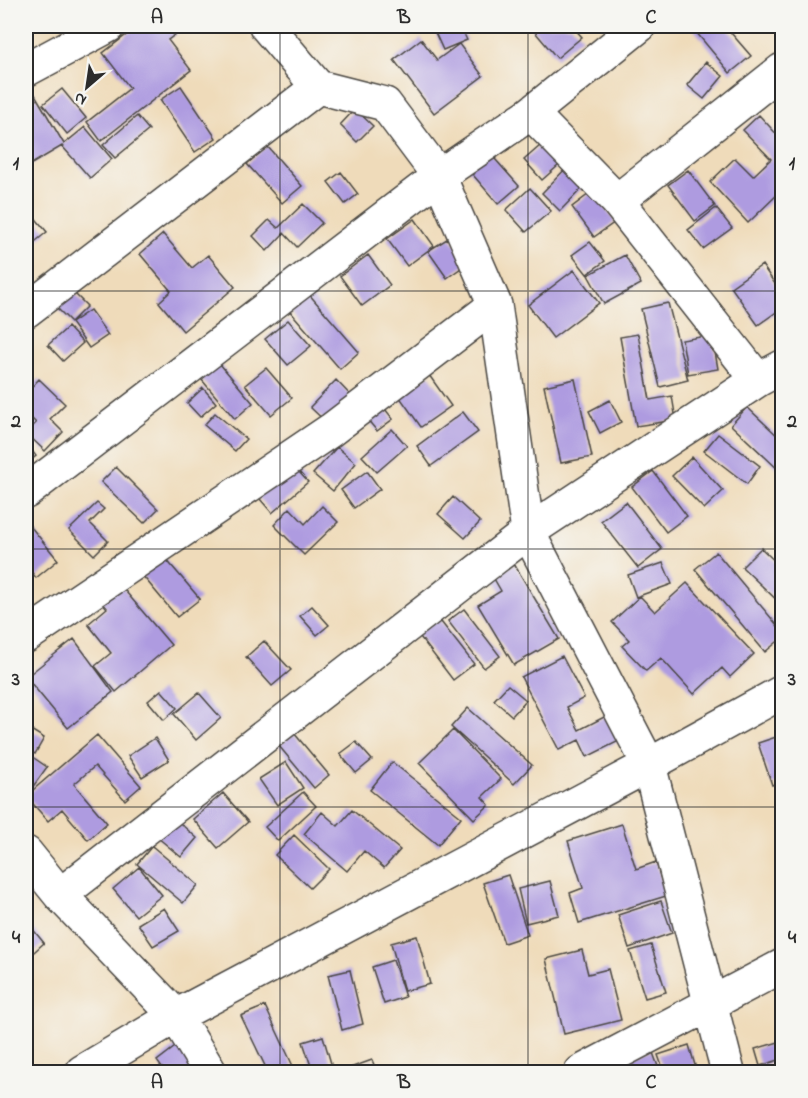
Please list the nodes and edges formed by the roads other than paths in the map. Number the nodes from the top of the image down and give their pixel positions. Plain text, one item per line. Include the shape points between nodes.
1 (108, 26) edge
2 (266, 26) edge
3 (639, 26) edge
4 (26, 70) edge
5 (783, 70) edge
6 (318, 87) junction
7 (531, 113) junction
8 (440, 176) junction
9 (617, 201) junction
10 (495, 306) junction
11 (26, 311) edge
12 (770, 373) edge
13 (26, 492) edge
14 (528, 532) junction
15 (26, 636) edge
16 (783, 692) edge
17 (649, 765) junction
18 (29, 865) edge
19 (60, 895) junction
20 (783, 966) edge
21 (710, 1005) junction
22 (176, 1016) junction
23 (82, 1072) edge
24 (210, 1072) edge
25 (581, 1072) edge
26 (728, 1072) edge

1 - 4 street
2 - 6 street
3 - 7 street
5 - 9 street
6 - 8 street via 385,104
6 - 11 street
7 - 8 street
7 - 9 street
8 - 10 street
8 - 13 street
9 - 12 street
10 - 14 street
10 - 15 street via 331,430
12 - 14 street
14 - 17 street
14 - 19 street
16 - 17 street
17 - 21 street
17 - 22 street
18 - 19 street
19 - 22 street
20 - 21 street
21 - 25 street
21 - 26 street
22 - 23 street
22 - 24 street

